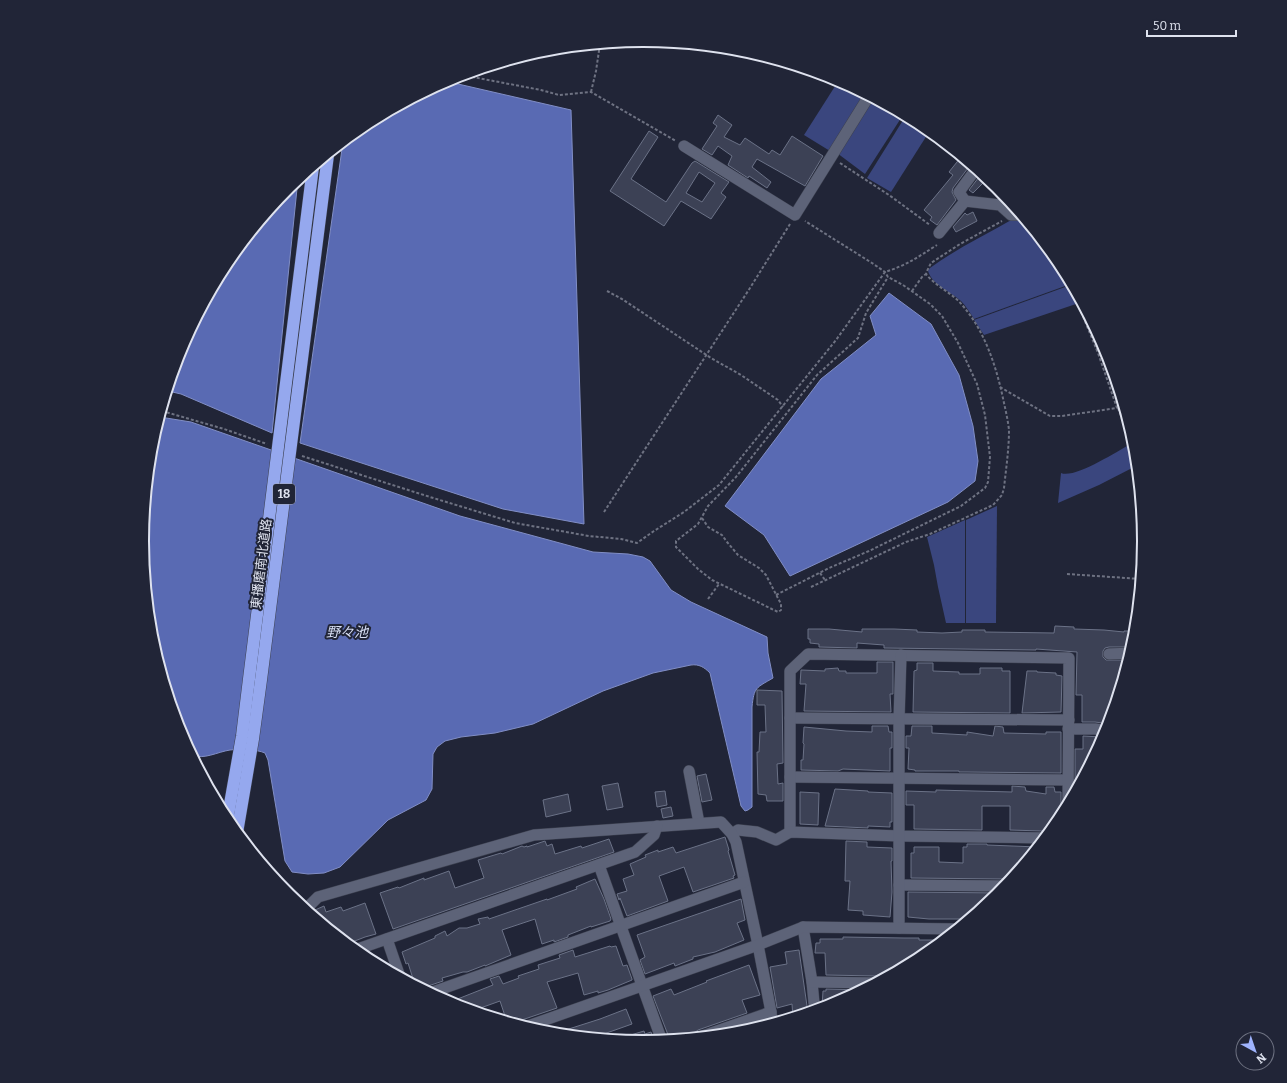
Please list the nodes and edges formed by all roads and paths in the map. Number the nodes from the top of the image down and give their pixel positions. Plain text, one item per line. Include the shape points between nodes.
1 (599, 49) edge
2 (474, 77) edge
3 (591, 92) junction
4 (866, 100) edge
5 (684, 146) joint
6 (831, 156) junction
7 (327, 162) edge
8 (973, 173) edge
9 (312, 175) edge
10 (965, 201) junction
11 (1014, 213) edge
12 (796, 215) junction
13 (1016, 215) edge
14 (939, 233) junction
15 (885, 272) junction
16 (926, 274) junction
17 (888, 277) junction
18 (607, 291) dead end
19 (912, 291) junction
20 (1080, 309) edge
21 (1096, 349) joint
22 (707, 354) junction
23 (1000, 387) junction
24 (783, 407) junction
25 (1118, 408) junction
26 (166, 412) edge
27 (1122, 419) edge
28 (271, 446) dead end
29 (297, 454) dead end
30 (604, 512) dead end
31 (702, 518) junction
32 (820, 573) junction
33 (1067, 574) dead end
34 (1137, 579) edge
35 (825, 580) junction
36 (719, 584) junction
37 (811, 587) dead end
38 (776, 595) junction
39 (708, 599) dead end
40 (1109, 654) dead end
41 (1124, 654) edge
42 (902, 655) junction
43 (790, 718) junction
44 (899, 720) junction
45 (1068, 725) junction
46 (1100, 730) edge
47 (689, 771) dead end
48 (790, 777) junction
49 (899, 778) junction
50 (1068, 780) junction
51 (1068, 795) edge
52 (229, 811) edge
53 (699, 823) junction
54 (238, 825) edge
55 (657, 826) junction
56 (790, 832) junction
57 (732, 834) junction
58 (900, 836) junction
59 (1040, 838) edge
60 (599, 865) junction
61 (744, 882) junction
62 (899, 885) junction
63 (998, 886) edge
64 (310, 906) edge
65 (620, 925) junction
66 (803, 927) junction
67 (899, 928) junction
68 (949, 931) edge
69 (387, 939) junction
70 (758, 945) junction
71 (362, 948) edge
72 (398, 971) edge
73 (812, 982) junction
74 (866, 983) edge
75 (642, 986) junction
76 (437, 990) edge
77 (814, 1003) dead end
78 (771, 1012) junction
79 (772, 1019) edge
80 (535, 1023) edge
81 (725, 1029) edge
82 (660, 1036) edge

1 - 3 path
2 - 3 path via 559,95
3 - 5 path
4 - 6 street
5 - 12 street
6 - 12 street
6 - 14 path
7 - 54 highway, 東播磨南北道路 / 18, bridge via 261,680
8 - 10 street via 959,192
9 - 52 highway, 東播磨南北道路 / 18, bridge via 242,736
10 - 11 street via 1000,205
10 - 14 street
12 - 15 path
12 - 22 path
13 - 16 path via 960,244 931,263
14 - 15 path via 945,238 943,241 916,259
15 - 17 path
15 - 24 path
16 - 19 path
16 - 23 path via 937,286 958,300 976,325 987,344
17 - 19 path
17 - 31 path via 866,313 858,338 817,375 736,477 708,506
18 - 22 path
19 - 32 path via 942,316 977,384 990,457 988,482 985,488 961,506
20 - 21 path
21 - 25 path
22 - 24 path via 778,400
22 - 30 path
23 - 25 path via 1050,416
23 - 35 path via 1009,429 1009,444 1004,488 998,501
24 - 29 path via 719,485 637,543 621,538 590,536 515,523
25 - 27 path
26 - 28 path
31 - 36 path via 676,541 676,547 705,576
31 - 38 path via 708,526 722,535 738,555 766,575
32 - 35 path
32 - 38 path
33 - 34 path
35 - 37 path
36 - 38 path via 778,612 781,610 781,604
36 - 39 path
40 - 41 street
42 - 43 street via 808,654 790,671
42 - 44 street
42 - 45 street via 1069,658
43 - 44 street
43 - 48 street
44 - 45 street
44 - 49 street
45 - 46 street
45 - 50 street
47 - 53 street
48 - 49 street
48 - 56 street
49 - 50 street
49 - 58 street
50 - 51 street
53 - 55 street
53 - 57 street via 722,822
55 - 60 street via 654,835 635,852
55 - 64 street via 534,835 318,898
56 - 57 street via 776,840 757,832 738,830
56 - 58 street
57 - 61 street
58 - 59 street
58 - 62 street
60 - 65 street
60 - 69 street
61 - 65 street
61 - 70 street
62 - 63 street
62 - 67 street
65 - 75 street
65 - 76 street
66 - 67 street
66 - 70 street
66 - 73 street
67 - 68 street
69 - 71 street
69 - 72 street
70 - 75 street
70 - 78 street
73 - 74 street
73 - 77 street
75 - 80 street
75 - 82 street
78 - 79 street
78 - 81 street

